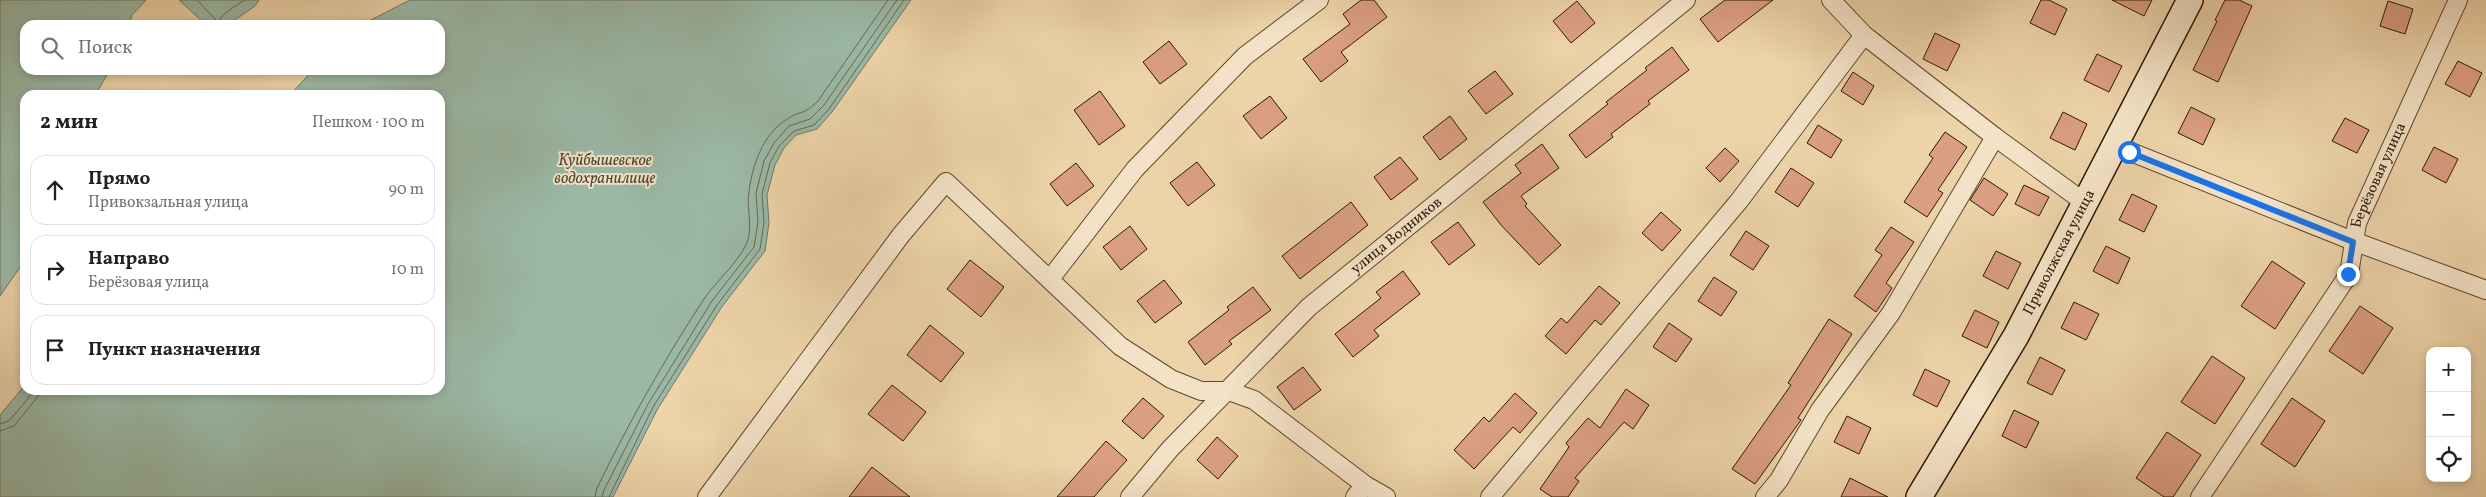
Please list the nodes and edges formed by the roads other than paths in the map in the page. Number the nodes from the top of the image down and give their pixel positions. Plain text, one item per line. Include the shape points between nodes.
1 (1319, 0) edge
2 (1686, 0) edge
3 (1831, 0) edge
4 (2190, 0) edge
5 (2458, 0) edge
6 (1864, 35) junction
7 (1995, 137) junction
8 (2116, 146) junction
9 (2084, 202) junction
10 (2353, 242) junction
11 (1050, 279) junction
12 (2486, 290) edge
13 (1229, 391) junction
14 (1360, 491) edge
15 (707, 497) edge
16 (1130, 497) edge
17 (1386, 497) edge
18 (1490, 497) edge
19 (1766, 497) edge
20 (1919, 497) edge
21 (2200, 497) edge

1 - 11 street via 1245,56 1135,169
2 - 13 street, улица Водников via 1309,307
3 - 6 street
4 - 8 main road, Приволжская улица
5 - 10 street, Берёзовая улица via 2358,222
6 - 7 street
6 - 18 street via 1739,200
7 - 9 street
7 - 19 street via 1891,313 1820,410
8 - 9 main road, Приволжская улица
8 - 10 street
9 - 20 main road, Приволжская улица via 2016,336
10 - 12 street
10 - 21 street, Берёзовая улица via 2348,274
11 - 13 street via 1120,346 1171,380 1201,391
11 - 15 street via 946,182 901,235
13 - 14 street via 1254,400
13 - 16 street, улица Водников via 1170,449
14 - 17 street

